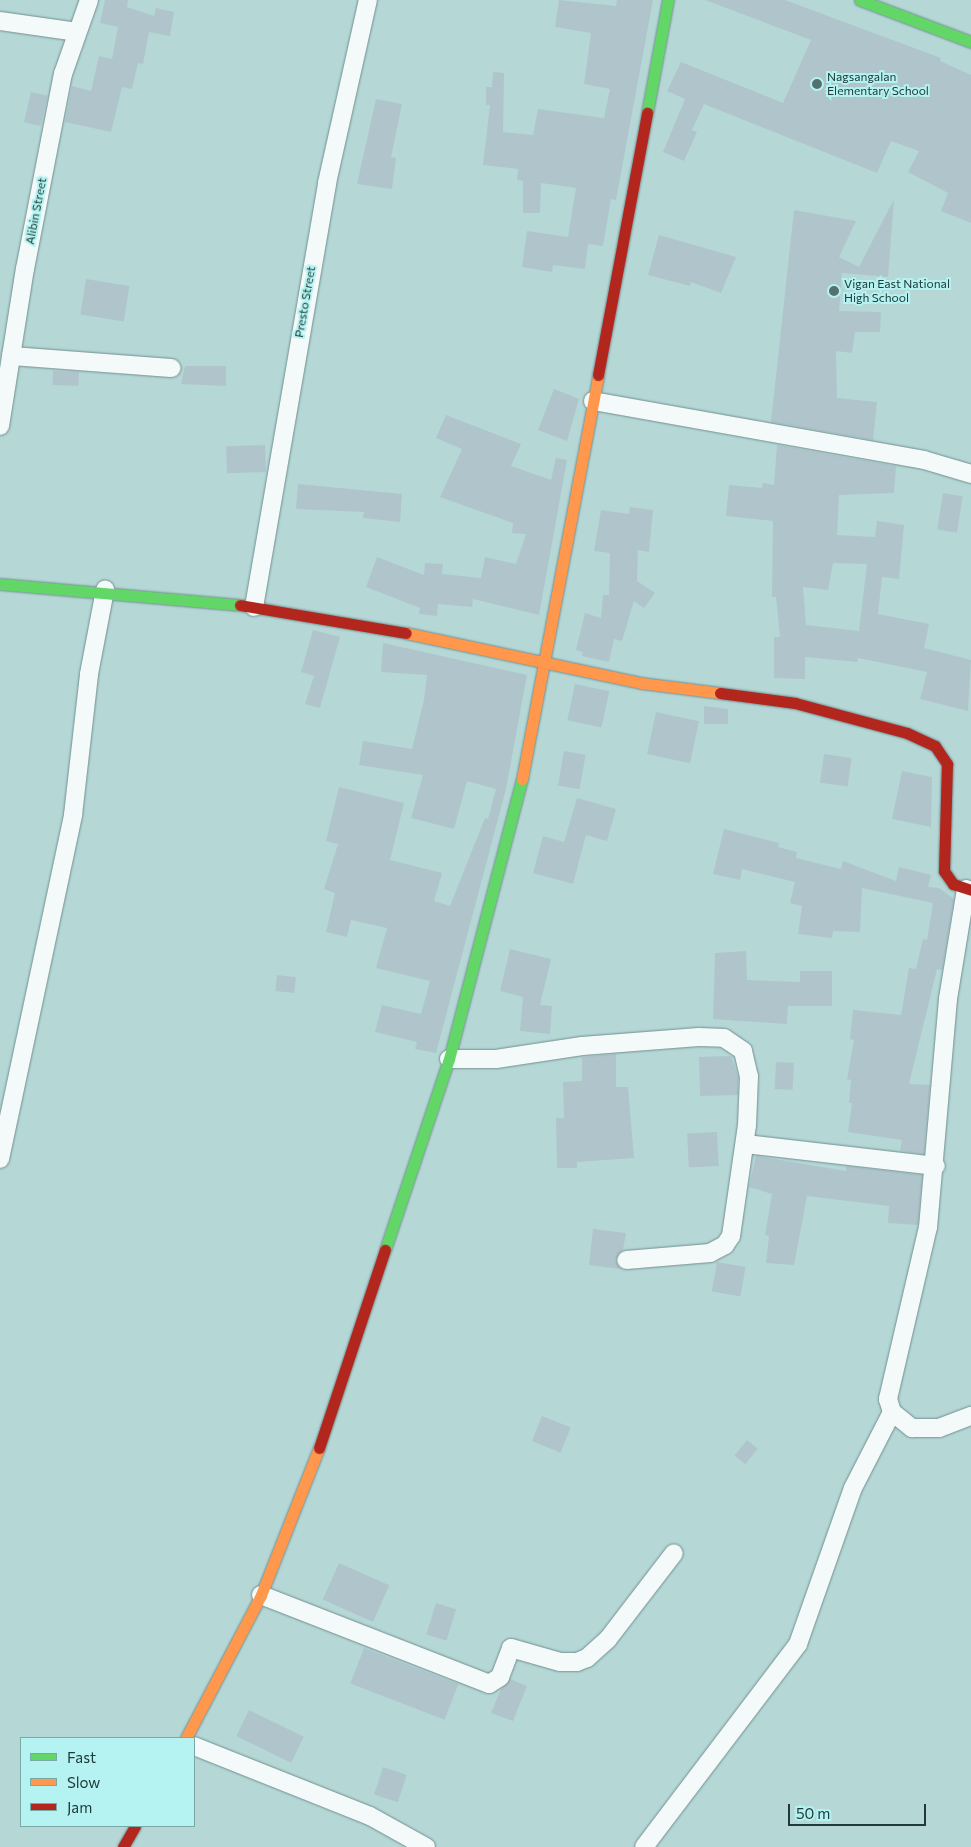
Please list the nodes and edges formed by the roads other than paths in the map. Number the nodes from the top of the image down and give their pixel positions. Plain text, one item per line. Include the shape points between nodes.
1 (89, 0) edge
2 (368, 0) edge
3 (668, 0) edge
4 (860, 0) edge
5 (0, 21) edge
6 (77, 32) junction
7 (971, 42) edge
8 (10, 356) junction
9 (172, 368) dead end
10 (593, 401) junction
11 (0, 426) edge
12 (971, 474) edge
13 (0, 584) edge
14 (105, 590) junction
15 (254, 607) junction
16 (543, 663) junction
17 (969, 890) edge
18 (449, 1059) junction
19 (746, 1144) junction
20 (0, 1159) edge
21 (936, 1166) junction
22 (626, 1260) dead end
23 (892, 1412) junction
24 (971, 1416) edge
25 (674, 1553) dead end
26 (261, 1595) junction
27 (187, 1737) edge
28 (195, 1746) edge
29 (135, 1827) edge
30 (123, 1847) edge
31 (426, 1847) edge
32 (644, 1847) edge

1 - 6 street, Alibin Street
2 - 15 street, Presto Street via 326,183
3 - 10 street
4 - 7 street
5 - 6 street
6 - 8 street, Alibin Street via 63,74
8 - 9 street
8 - 11 street, Alibin Street
10 - 12 street via 924,460
10 - 16 street
13 - 14 street
14 - 15 street
14 - 20 street via 89,674 73,815
15 - 16 street via 402,630
16 - 17 street via 640,682 795,703 923,738 935,746 947,764 944,871 953,884
16 - 18 street via 520,792
17 - 21 street via 948,999
18 - 19 street via 496,1059 582,1046 724,1038 743,1051 747,1060
18 - 26 street via 302,1498
19 - 21 street
19 - 22 street via 731,1236 726,1245 710,1253
21 - 23 street via 913,1301 889,1387
23 - 24 street via 912,1428 924,1430
23 - 32 street via 853,1488 798,1644
25 - 26 street via 608,1639 587,1658 560,1662 511,1648 500,1677 489,1684
26 - 27 street
28 - 31 street via 370,1816
29 - 30 street

